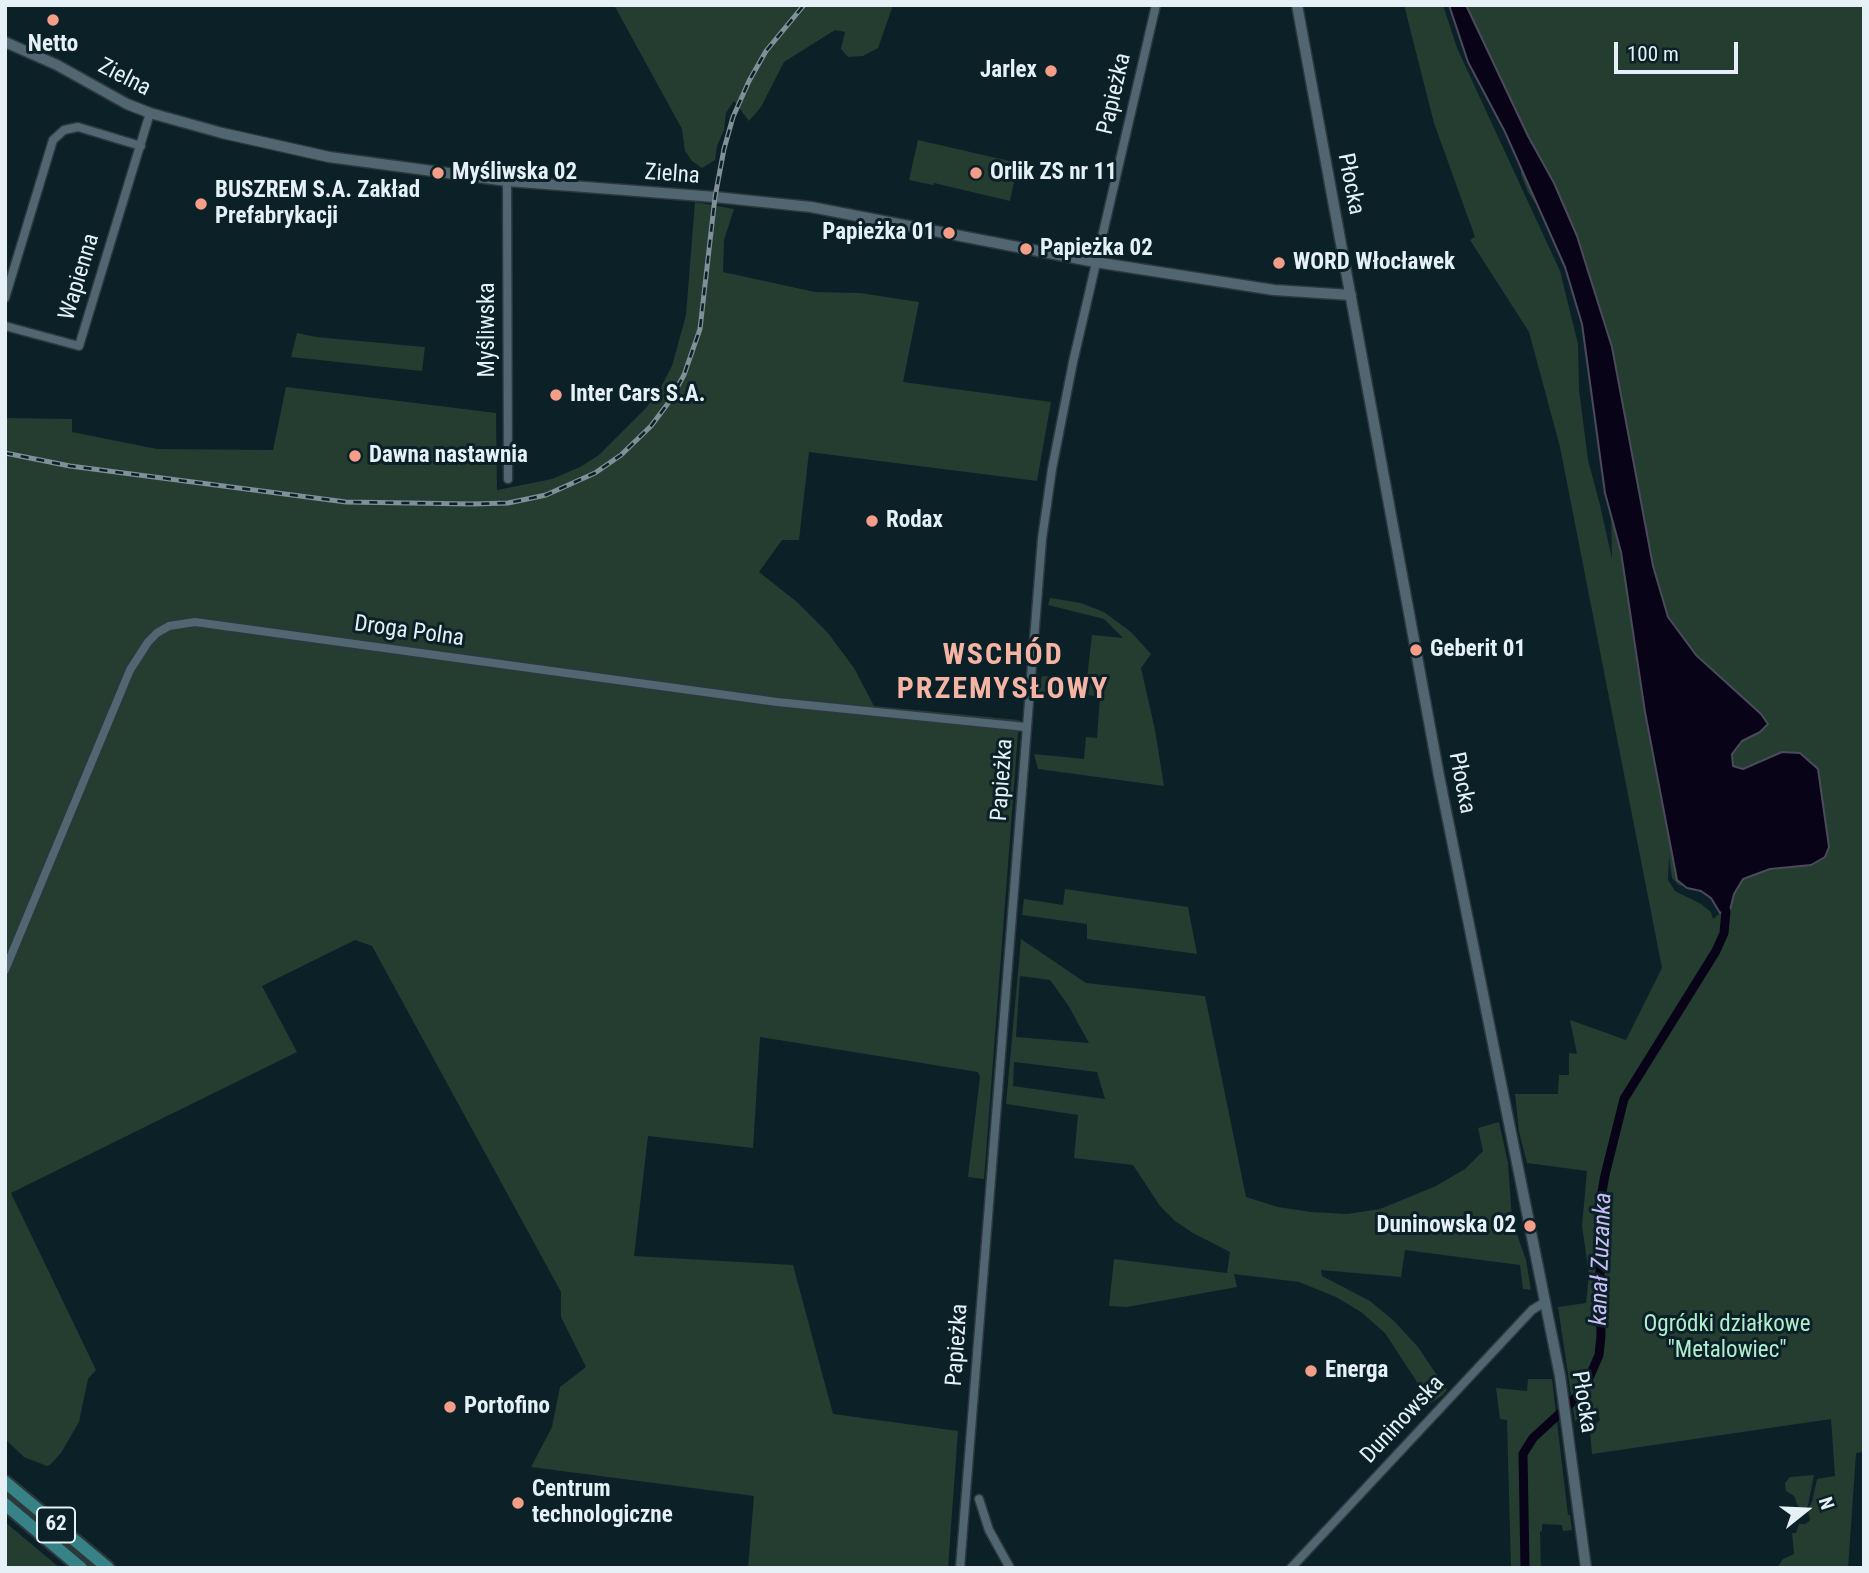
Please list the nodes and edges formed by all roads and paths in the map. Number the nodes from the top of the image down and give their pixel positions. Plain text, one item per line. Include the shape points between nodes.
1 (1156, 5) edge
2 (1297, 5) edge
3 (5, 42) edge
4 (150, 113) junction
5 (141, 146) junction
6 (507, 181) junction
7 (1095, 262) junction
8 (1351, 295) junction
9 (5, 298) edge
10 (5, 326) edge
11 (508, 479) dead end
12 (1026, 727) junction
13 (5, 970) edge
14 (1545, 1302) junction
15 (5, 1482) edge
16 (979, 1499) dead end
17 (5, 1504) edge
18 (81, 1568) edge
19 (108, 1568) edge
20 (960, 1568) edge
21 (1010, 1568) edge
22 (1291, 1568) edge
23 (1586, 1568) edge

1 - 7 street, Papieżka
2 - 8 street, Płocka
3 - 4 street, Zielna
4 - 5 street, Wapienna
4 - 6 street, Zielna via 342,159
5 - 9 street via 78,127 64,130 53,140
5 - 10 street, Wapienna via 79,346
6 - 7 street, Zielna via 799,205
6 - 11 street, Myśliwska
7 - 8 street, Zielna via 1287,292
7 - 12 street, Papieżka via 1052,469
8 - 14 street, Płocka via 1439,776
12 - 13 street, Droga Polna via 777,702 204,623 169,626 148,642 130,670
12 - 20 street, Papieżka
14 - 22 street, Duninowska via 1532,1310
14 - 23 street, Płocka
15 - 19 main road, 62
16 - 21 street via 989,1530
17 - 18 main road, 62

